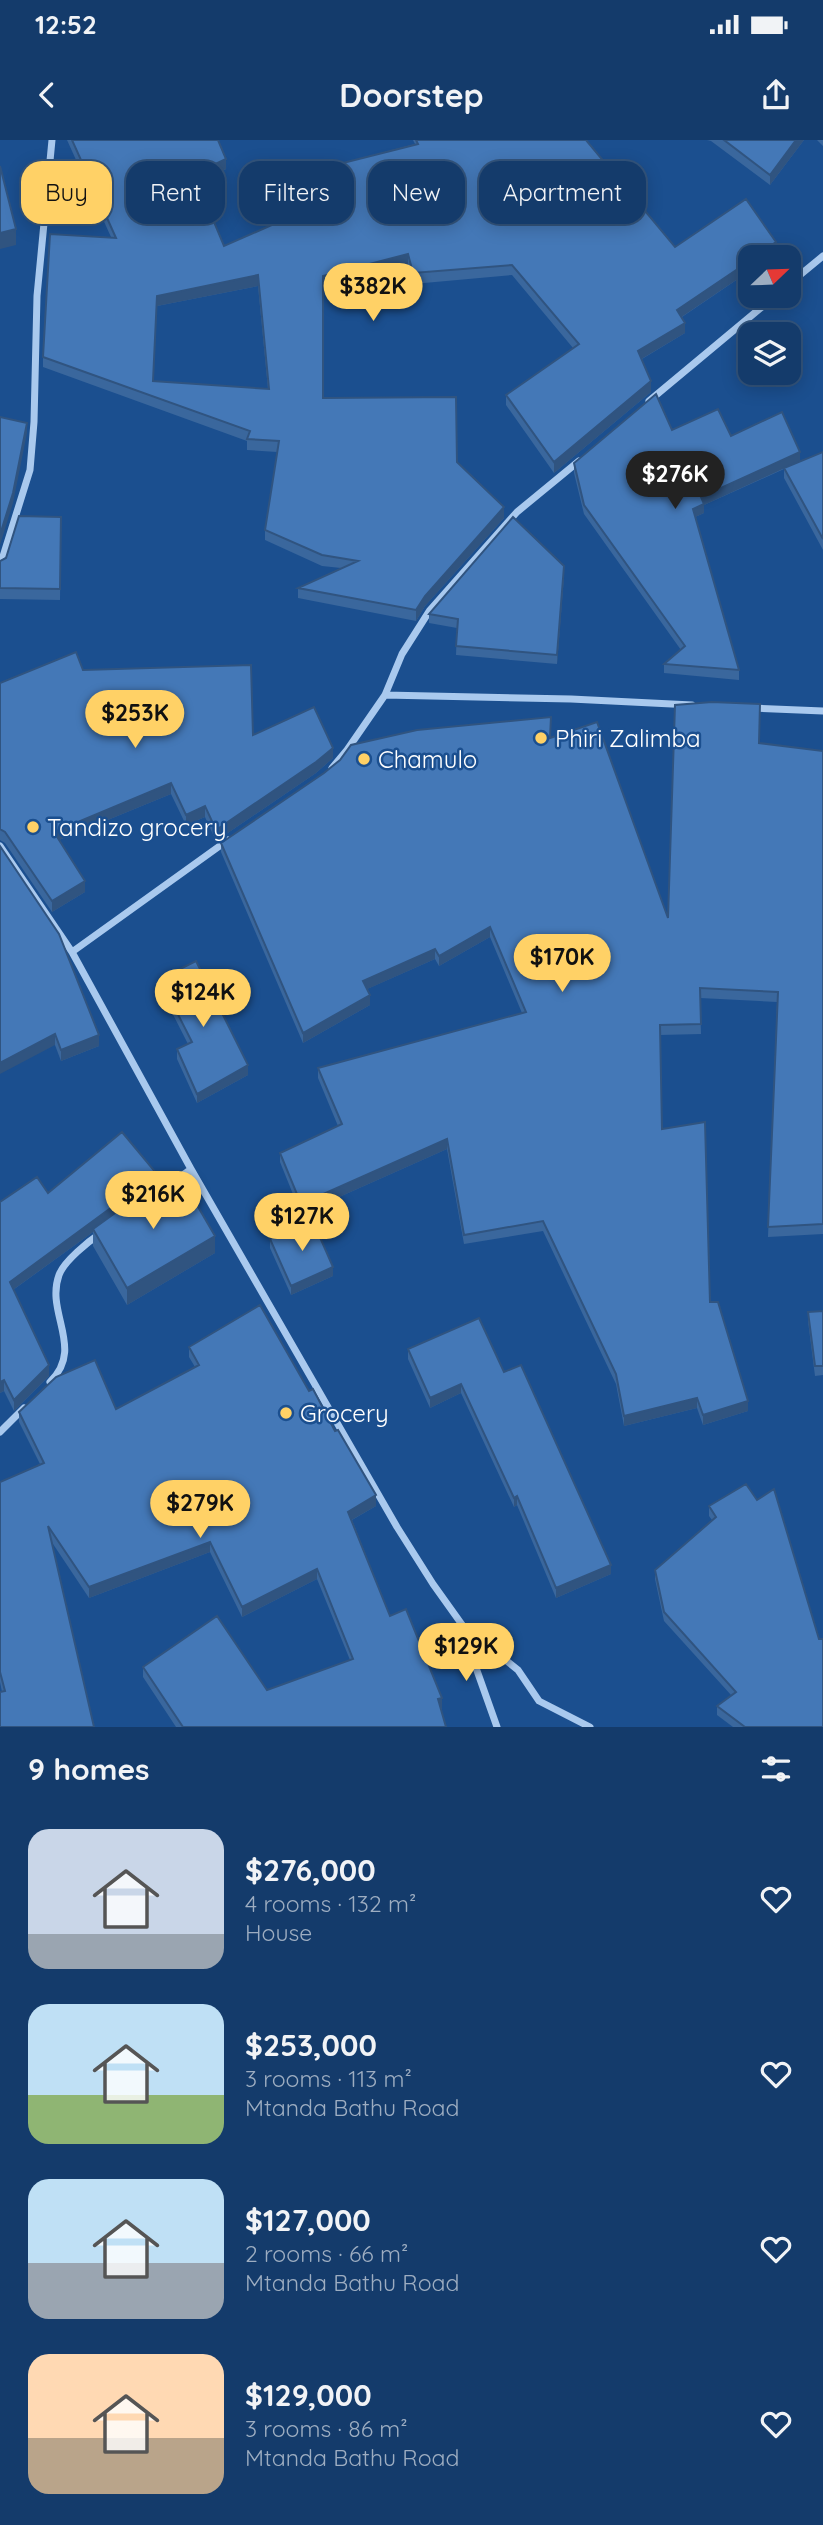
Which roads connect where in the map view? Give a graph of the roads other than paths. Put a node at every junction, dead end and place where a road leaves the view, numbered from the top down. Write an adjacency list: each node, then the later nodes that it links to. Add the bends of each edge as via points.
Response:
1 (52, 140): 7 (street, via 37,296 30,470)
2 (823, 256): 3 (street)
3 (802, 273)
4 (761, 308): 5 (street)
5 (640, 409)
6 (589, 452): 8 (street, via 517,512 430,610 402,654)
7 (0, 566)
8 (385, 695): 9 (street); 12 (street)
9 (704, 705)
10 (743, 707): 11 (street)
11 (823, 711)
12 (328, 771)
13 (232, 837): 15 (street)
14 (0, 846): 15 (street)
15 (72, 952): 16 (street)
16 (191, 1170): 17 (street); 22 (street, via 433,1584 463,1626)
17 (160, 1191)
18 (109, 1227): 19 (street, via 60,1272 54,1298 65,1338 64,1358 59,1373)
19 (40, 1393)
20 (30, 1403): 21 (street)
21 (0, 1432)
22 (490, 1646): 23 (street, via 475,1665); 24 (street, via 518,1670 540,1701)
23 (497, 1727)
24 (590, 1727)

